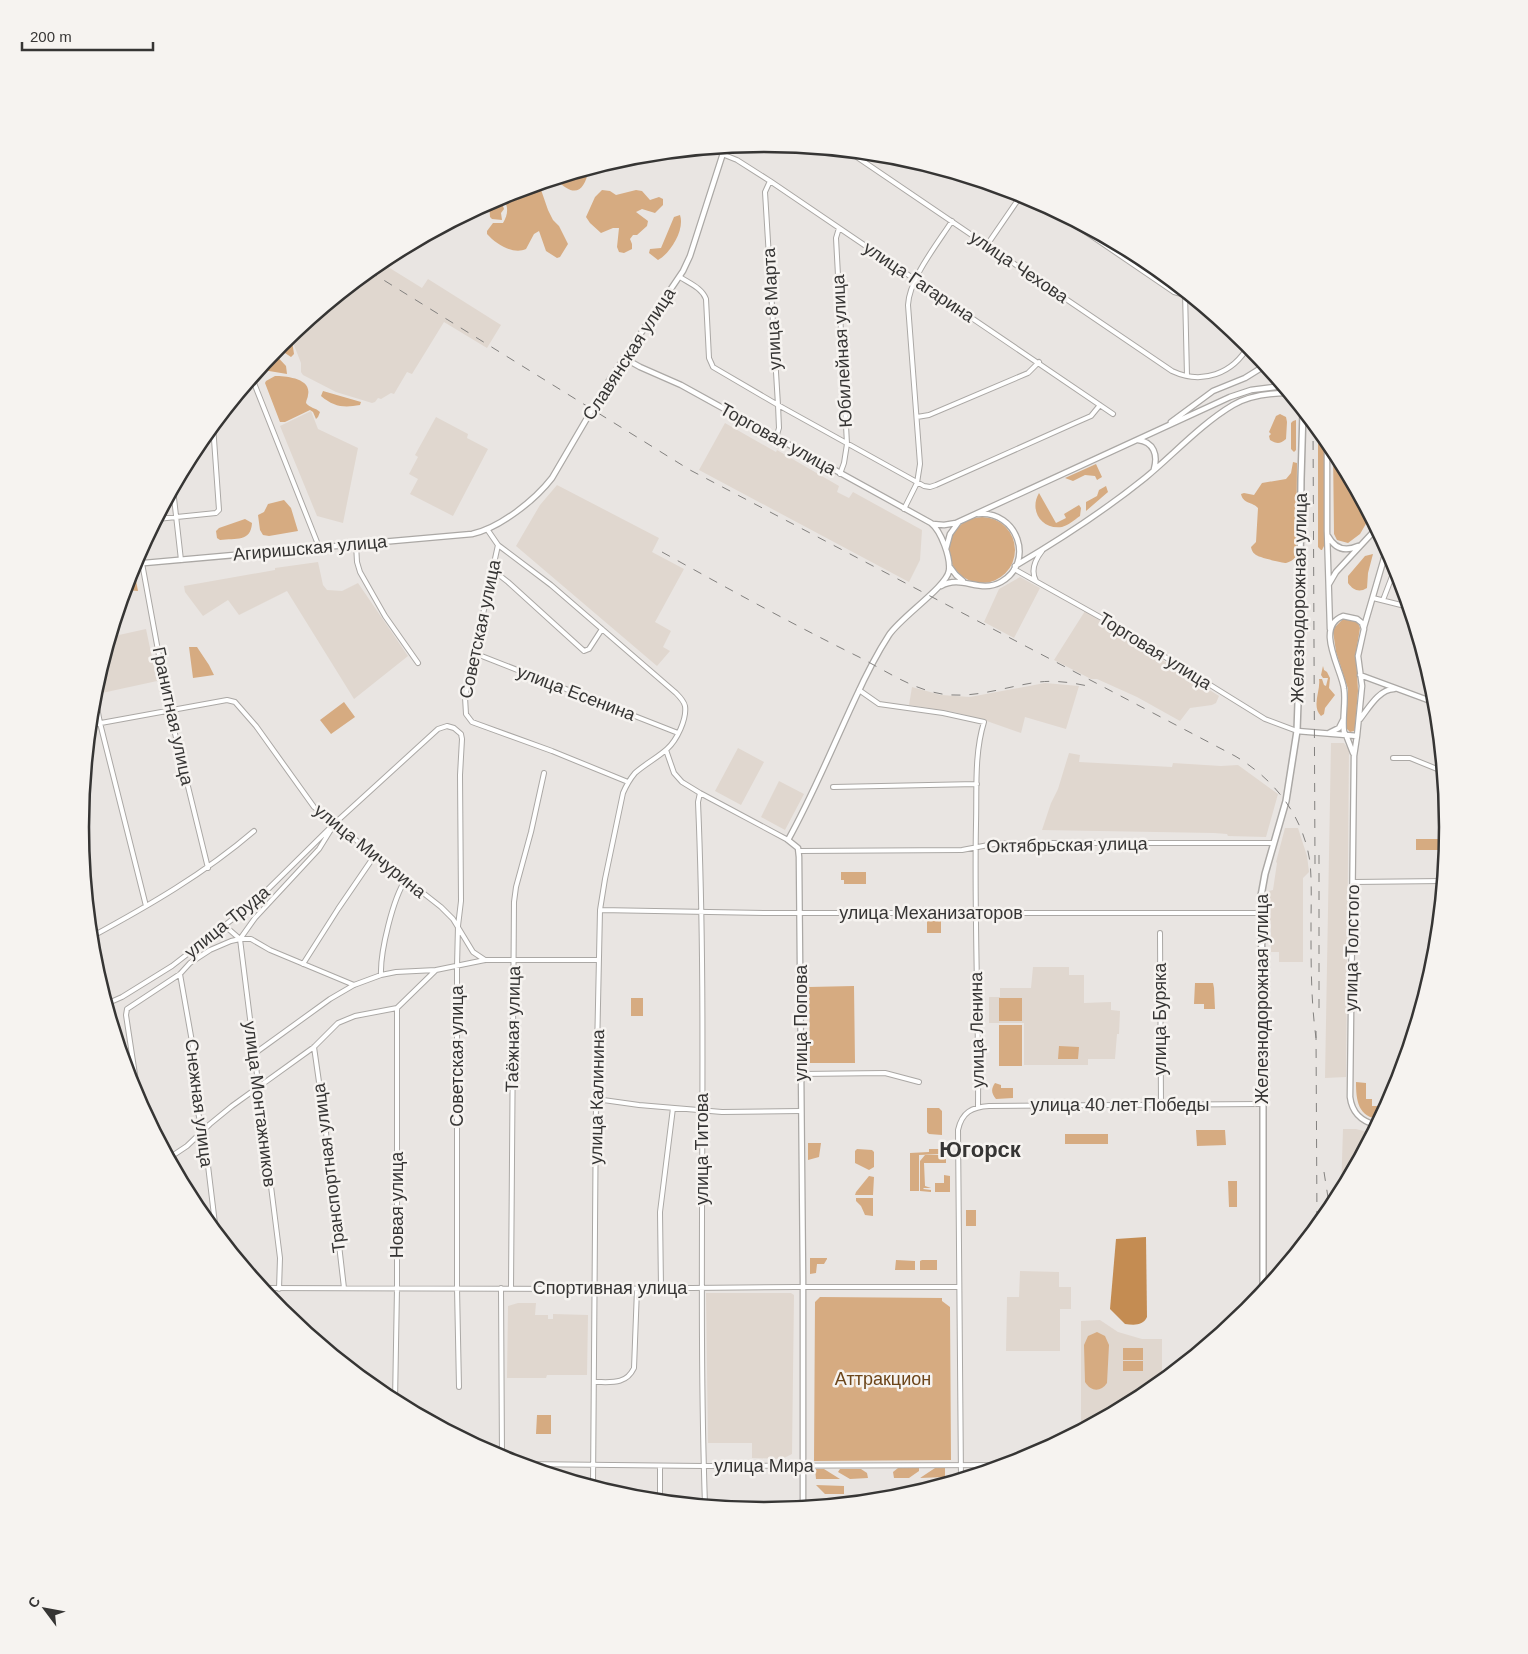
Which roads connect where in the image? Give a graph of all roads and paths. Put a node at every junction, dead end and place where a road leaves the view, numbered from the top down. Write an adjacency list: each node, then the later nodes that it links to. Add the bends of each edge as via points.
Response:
1 (722, 154): 3 (street, улица Гагарина); 9 (street, Славянская улица, via 690,256)
2 (860, 159): 5 (street, улица Чехова)
3 (770, 181): 6 (street, улица Гагарина); 21 (street, улица 8 Марта, via 766,192)
4 (1017, 201): 8 (street)
5 (952, 221): 8 (street, улица Чехова); 10 (street)
6 (839, 228): 10 (street, улица Гагарина); 30 (street, Юбилейная улица, via 836,238)
7 (1095, 238): 11 (street)
8 (987, 245): 17 (street, улица Чехова, via 1165,367)
9 (680, 277): 14 (street, Славянская улица); 21 (street, via 705,295 709,358 713,367)
10 (915, 279): 15 (street, улица Гагарина); 24 (street, via 908,305)
11 (1177, 293)
12 (1185, 299): 17 (street)
13 (1243, 352): 17 (street, via 1223,371 1208,377)
14 (624, 358): 28 (street, Торговая улица, via 681,385); 42 (street, Славянская улица, via 546,485 528,503)
15 (1039, 362): 22 (street, улица Гагарина); 24 (street, via 1028,373 930,415)
16 (1259, 369): 26 (street, via 1200,399)
17 (1189, 377)
18 (254, 384): 48 (street)
19 (1276, 387): 26 (street, via 1244,392)
20 (1282, 394): 32 (street, via 1252,397 1234,404 1200,429)
21 (778, 405): 28 (street, улица 8 Марта); 30 (street)
22 (1100, 406): 23 (street, улица Гагарина); 34 (street, via 1091,416 936,486)
23 (1113, 414)
24 (917, 417): 34 (street, via 920,456)
25 (1303, 420): 81 (main road, Железнодорожная улица)
26 (1164, 428): 29 (street)
27 (214, 436): 38 (street, via 220,507 216,513)
28 (776, 438): 33 (street, Торговая улица)
29 (1137, 440): 32 (street, via 1147,442 1155,451); 37 (street)
30 (847, 444): 33 (street, Юбилейная улица); 34 (street)
31 (1327, 455): 43 (street)
32 (1154, 471): 49 (street, via 1084,524)
33 (840, 474): 36 (street, Торговая улица)
34 (917, 483): 36 (street)
35 (174, 498): 38 (street)
36 (904, 508): 41 (street, Торговая улица)
37 (971, 515): 40 (street); 55 (street, via 992,515 1010,526 1019,546)
38 (176, 517): 39 (street); 52 (street)
39 (163, 519)
40 (963, 519): 41 (street, via 944,525); 50 (street, via 950,534)
41 (931, 523): 50 (street, via 940,532)
42 (487, 529): 46 (street, Агиришская улица, via 472,534); 47 (street, улица Калинина)
43 (1326, 531): 45 (street, via 1331,541 1341,549 1352,549); 62 (street)
44 (1372, 533): 45 (street)
45 (1367, 540): 62 (street, via 1336,572)
46 (356, 544): 48 (street, Агиришская улица); 70 (street, via 360,572 388,622)
47 (498, 545): 57 (street, Советская улица); 67 (street, улица Калинина)
48 (320, 547): 52 (street, Агиришская улица)
49 (1043, 549): 55 (street); 59 (street, via 1033,566)
50 (946, 553): 53 (street)
51 (1384, 559): 63 (street)
52 (181, 560): 54 (street, Агиришская улица)
53 (948, 562): 60 (street, via 956,575); 61 (street, via 948,575)
54 (143, 563)
55 (1015, 567): 59 (street, Торговая улица); 60 (street, via 1004,580 995,584)
56 (140, 570): 75 (street, Гранитная улица)
57 (492, 572): 67 (street, via 508,582 584,651 589,650); 69 (street, Советская улица)
58 (1391, 578): 64 (street)
59 (1036, 581): 81 (street, Торговая улица, via 1265,719)
60 (969, 584): 61 (street, via 952,581)
61 (937, 589): 73 (street, via 894,628)
62 (1328, 592): 68 (street)
63 (1373, 598): 64 (street); 66 (street)
64 (1382, 600): 65 (street)
65 (1401, 606)
66 (1364, 628): 68 (street, via 1357,619 1343,616 1335,621); 71 (street, via 1358,656)
67 (602, 629): 82 (street, улица Калинина, via 682,700 685,714)
68 (1330, 633): 77 (street, via 1333,655 1345,691)
69 (474, 653): 82 (street, улица Есенина); 91 (street, Советская улица, via 465,697 466,714 472,722)
70 (418, 663)
71 (1360, 675): 72 (street); 78 (street)
72 (1398, 689): 74 (street); 78 (street, via 1384,691)
73 (859, 690): 92 (street, улица Ленина, via 879,704 984,722); 96 (street)
74 (1427, 700)
75 (169, 710): 79 (street); 95 (street, улица Мичурина, via 232,700 237,703 309,802); 103 (street, Гранитная улица)
76 (99, 716): 79 (street)
77 (1343, 719): 83 (street, via 1336,730); 84 (street)
78 (1360, 719): 85 (street)
79 (100, 723): 107 (street)
80 (454, 728): 95 (street, улица Труда, via 438,729); 114 (street, Советская улица, via 462,739)
81 (1297, 731): 83 (street); 99 (main road, Железнодорожная улица, via 1288,792)
82 (678, 733): 86 (street, улица Калинина)
83 (1325, 734): 84 (street)
84 (1346, 735): 85 (street); 87 (street)
85 (1357, 736): 87 (street)
86 (666, 750): 91 (street, улица Калинина); 94 (street, via 678,777)
87 (1354, 756): 106 (street, улица Толстого)
88 (1394, 758): 89 (street, via 1410,758)
89 (1436, 768)
90 (544, 773): 119 (street, Таёжная улица, via 516,887)
91 (628, 782): 108 (street, улица Калинина, via 620,802)
92 (977, 784): 93 (street); 100 (street, улица Ленина)
93 (833, 787)
94 (700, 794): 98 (street); 109 (street, улица Титова)
95 (335, 823): 102 (street, улица Мичурина); 113 (street, улица Труда, via 256,901); 117 (street, улица Труда, via 319,849 255,918)
96 (794, 830): 98 (street); 101 (street, улица Попова)
97 (254, 831): 103 (street)
98 (788, 840): 101 (street)
99 (1274, 843): 100 (street, Октябрьская улица, via 999,843); 112 (main road, Железнодорожная улица, via 1262,887)
100 (976, 848): 101 (street, Октябрьская улица); 110 (street, улица Ленина)
101 (798, 850): 111 (street, улица Попова)
102 (375, 855): 104 (street, улица Мичурина); 121 (street)
103 (208, 868): 107 (street)
104 (406, 879): 114 (street, улица Мичурина, via 441,907); 125 (street, via 396,896)
105 (1437, 881): 106 (street)
106 (1353, 882): 142 (street, улица Толстого, via 1350,1097 1355,1114)
107 (146, 906): 115 (street)
108 (600, 910): 109 (street, улица Механизаторов); 120 (street, улица Калинина)
109 (702, 912): 111 (street, улица Механизаторов); 140 (street, улица Титова)
110 (975, 912): 111 (street, улица Механизаторов); 112 (street, улица Механизаторов); 138 (street, улица Ленина)
111 (800, 913): 132 (street, улица Попова)
112 (1261, 913): 136 (main road, Железнодорожная улица)
113 (225, 926): 117 (street); 127 (street, улица Труда, via 172,966)
114 (458, 926): 118 (street, улица Мичурина, via 473,952); 122 (street, Советская улица)
115 (98, 932)
116 (1160, 934): 137 (street, улица Буряка)
117 (240, 939): 121 (street, via 251,939); 124 (street, улица Труда, via 210,950); 130 (street, улица Монтажников)
118 (485, 960): 119 (street); 122 (street)
119 (514, 960): 120 (street); 156 (street, Таёжная улица)
120 (599, 960): 135 (street, улица Калинина)
121 (304, 964): 126 (street)
122 (457, 966): 123 (street); 154 (street, Советская улица)
123 (436, 970): 125 (street); 128 (street)
124 (180, 974): 131 (street, улица Труда, via 127,1009); 143 (street, Снежная улица, via 197,1070)
125 (381, 975): 126 (street)
126 (354, 985): 130 (street)
127 (112, 1001)
128 (396, 1008): 129 (street, via 346,1019); 153 (street, Новая улица)
129 (314, 1047): 134 (street); 152 (street, Транспортная улица)
130 (254, 1054): 134 (street, улица Монтажников)
131 (134, 1069)
132 (801, 1074): 133 (street, via 885,1073); 141 (street, улица Попова)
133 (919, 1082)
134 (258, 1088): 143 (street); 151 (street, улица Монтажников, via 280,1266)
135 (596, 1099): 139 (street); 159 (street, улица Калинина)
136 (1262, 1104): 137 (street, улица 40 лет Победы); 146 (main road, Железнодорожная улица)
137 (1161, 1105): 138 (street, улица 40 лет Победы)
138 (978, 1107): 149 (street, улица Ленина, via 966,1113 958,1130)
139 (673, 1108): 140 (street); 158 (street, via 660,1212)
140 (703, 1110): 141 (street); 147 (street, улица Титова)
141 (801, 1111): 148 (street, улица Попова)
142 (1371, 1123)
143 (202, 1131): 144 (street); 145 (street, Снежная улица)
144 (174, 1155)
145 (214, 1218)
146 (1263, 1281)
147 (702, 1287): 148 (street, Спортивная улица); 158 (street, Спортивная улица); 169 (street, улица Титова)
148 (803, 1287): 149 (street, Спортивная улица); 170 (street, улица Попова)
149 (959, 1287): 165 (street, улица Ленина)
150 (272, 1288): 151 (street, Спортивная улица)
151 (279, 1288): 152 (street, Спортивная улица)
152 (344, 1288): 153 (street, Спортивная улица)
153 (397, 1288): 154 (street, Спортивная улица); 162 (street, Новая улица)
154 (457, 1288): 155 (street, Спортивная улица); 161 (street, Советская улица)
155 (501, 1288): 156 (street, Спортивная улица); 163 (street)
156 (510, 1288): 159 (street, Спортивная улица)
157 (637, 1288): 158 (street, Спортивная улица); 159 (street, Спортивная улица); 160 (street, via 634,1368 626,1379 619,1382)
158 (661, 1288)
159 (594, 1289): 160 (street, улица Калинина)
160 (595, 1382): 167 (street, улица Калинина)
161 (459, 1387)
162 (395, 1392)
163 (502, 1449)
164 (543, 1465): 167 (street, улица Мира)
165 (961, 1465): 166 (street, улица Мира); 170 (street, улица Мира); 171 (street, улица Ленина)
166 (984, 1465)
167 (594, 1466): 168 (street, улица Мира); 172 (street, улица Калинина)
168 (660, 1466): 169 (street, улица Мира); 173 (street)
169 (704, 1466): 170 (street, улица Мира); 174 (street, улица Титова)
170 (802, 1466): 175 (street, улица Попова)
171 (961, 1472)
172 (593, 1480)
173 (660, 1493)
174 (705, 1499)
175 (803, 1501)

